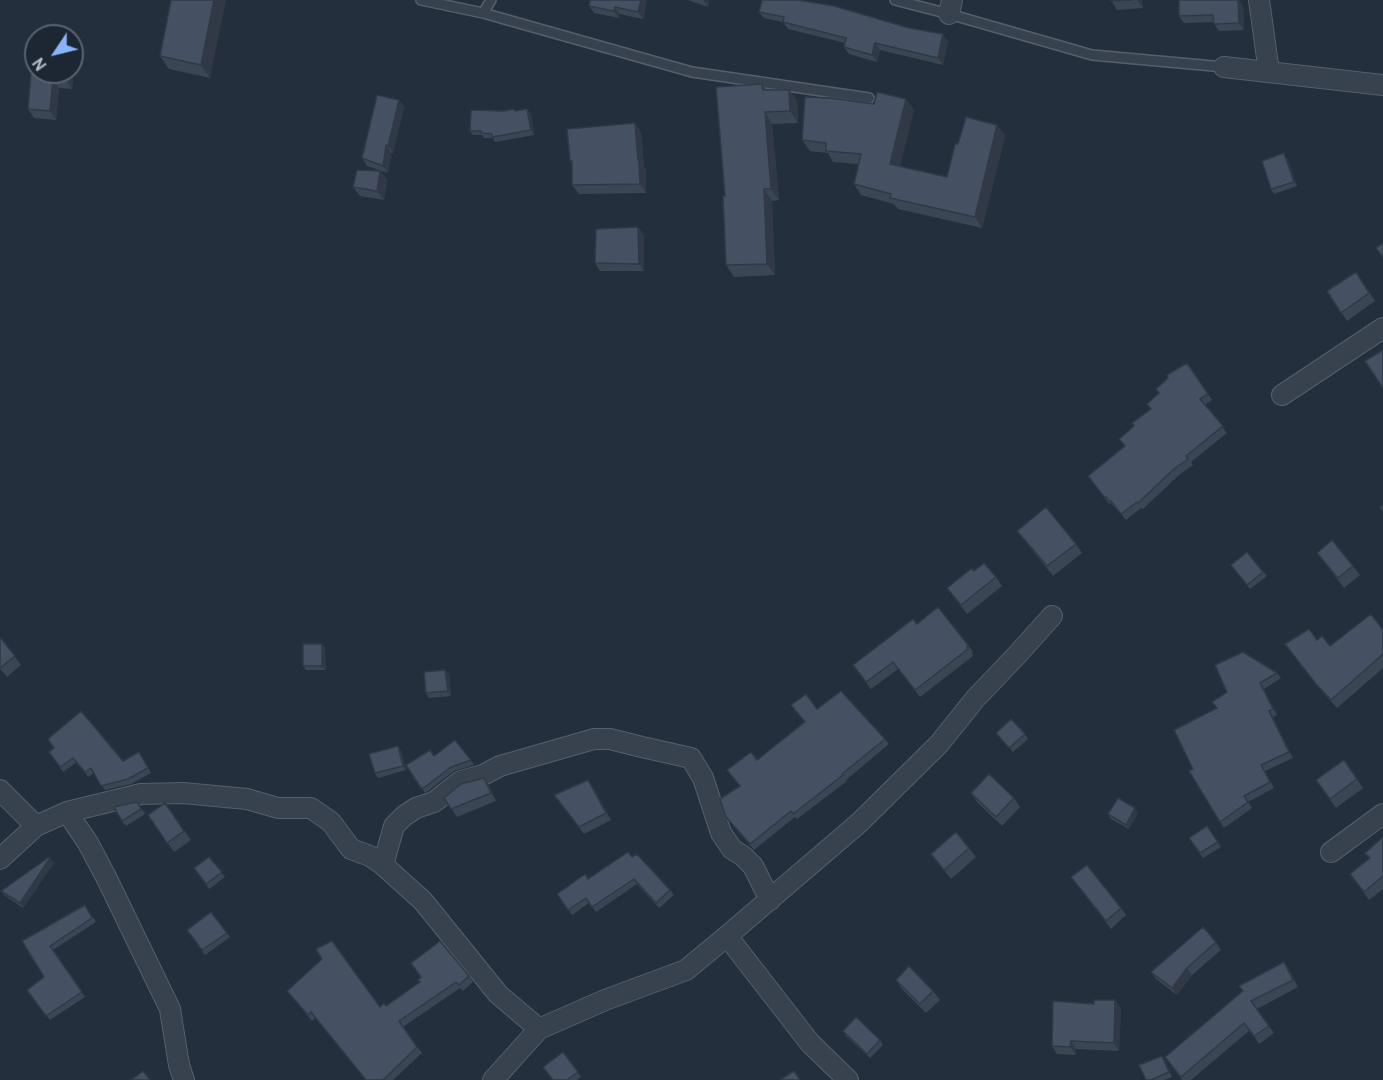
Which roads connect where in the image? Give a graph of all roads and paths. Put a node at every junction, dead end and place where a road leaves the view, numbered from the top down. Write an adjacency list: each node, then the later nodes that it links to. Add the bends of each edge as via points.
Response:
1 (421, 0): 6 (lane)
2 (491, 0): 6 (lane)
3 (895, 0): 5 (lane)
4 (1258, 0): 8 (street)
5 (951, 7): 7 (lane, via 1092,55)
6 (483, 13): 10 (lane, via 692,72)
7 (1224, 67): 8 (street)
8 (1269, 72): 9 (street)
9 (1383, 85)
10 (869, 98)
11 (1383, 328): 12 (street)
12 (1282, 395)
13 (1052, 616): 21 (street, via 939,744 859,823)
14 (0, 790): 17 (street)
15 (67, 812): 17 (street); 20 (street, via 141,794 183,793 247,799 278,808 311,808 331,822 351,849); 24 (street, via 107,879 170,1009)
16 (1383, 814): 18 (street)
17 (36, 826): 19 (street)
18 (1331, 852)
19 (0, 859)
20 (383, 865): 21 (street, via 394,826 461,781 594,739 610,739 691,758 703,778 721,833 732,849 753,866); 23 (street, via 423,901 498,994)
21 (770, 900): 22 (street)
22 (727, 936): 23 (street, via 686,970); 26 (street, via 810,1043)
23 (539, 1029): 25 (street)
24 (184, 1080)
25 (492, 1080)
26 (849, 1080)

